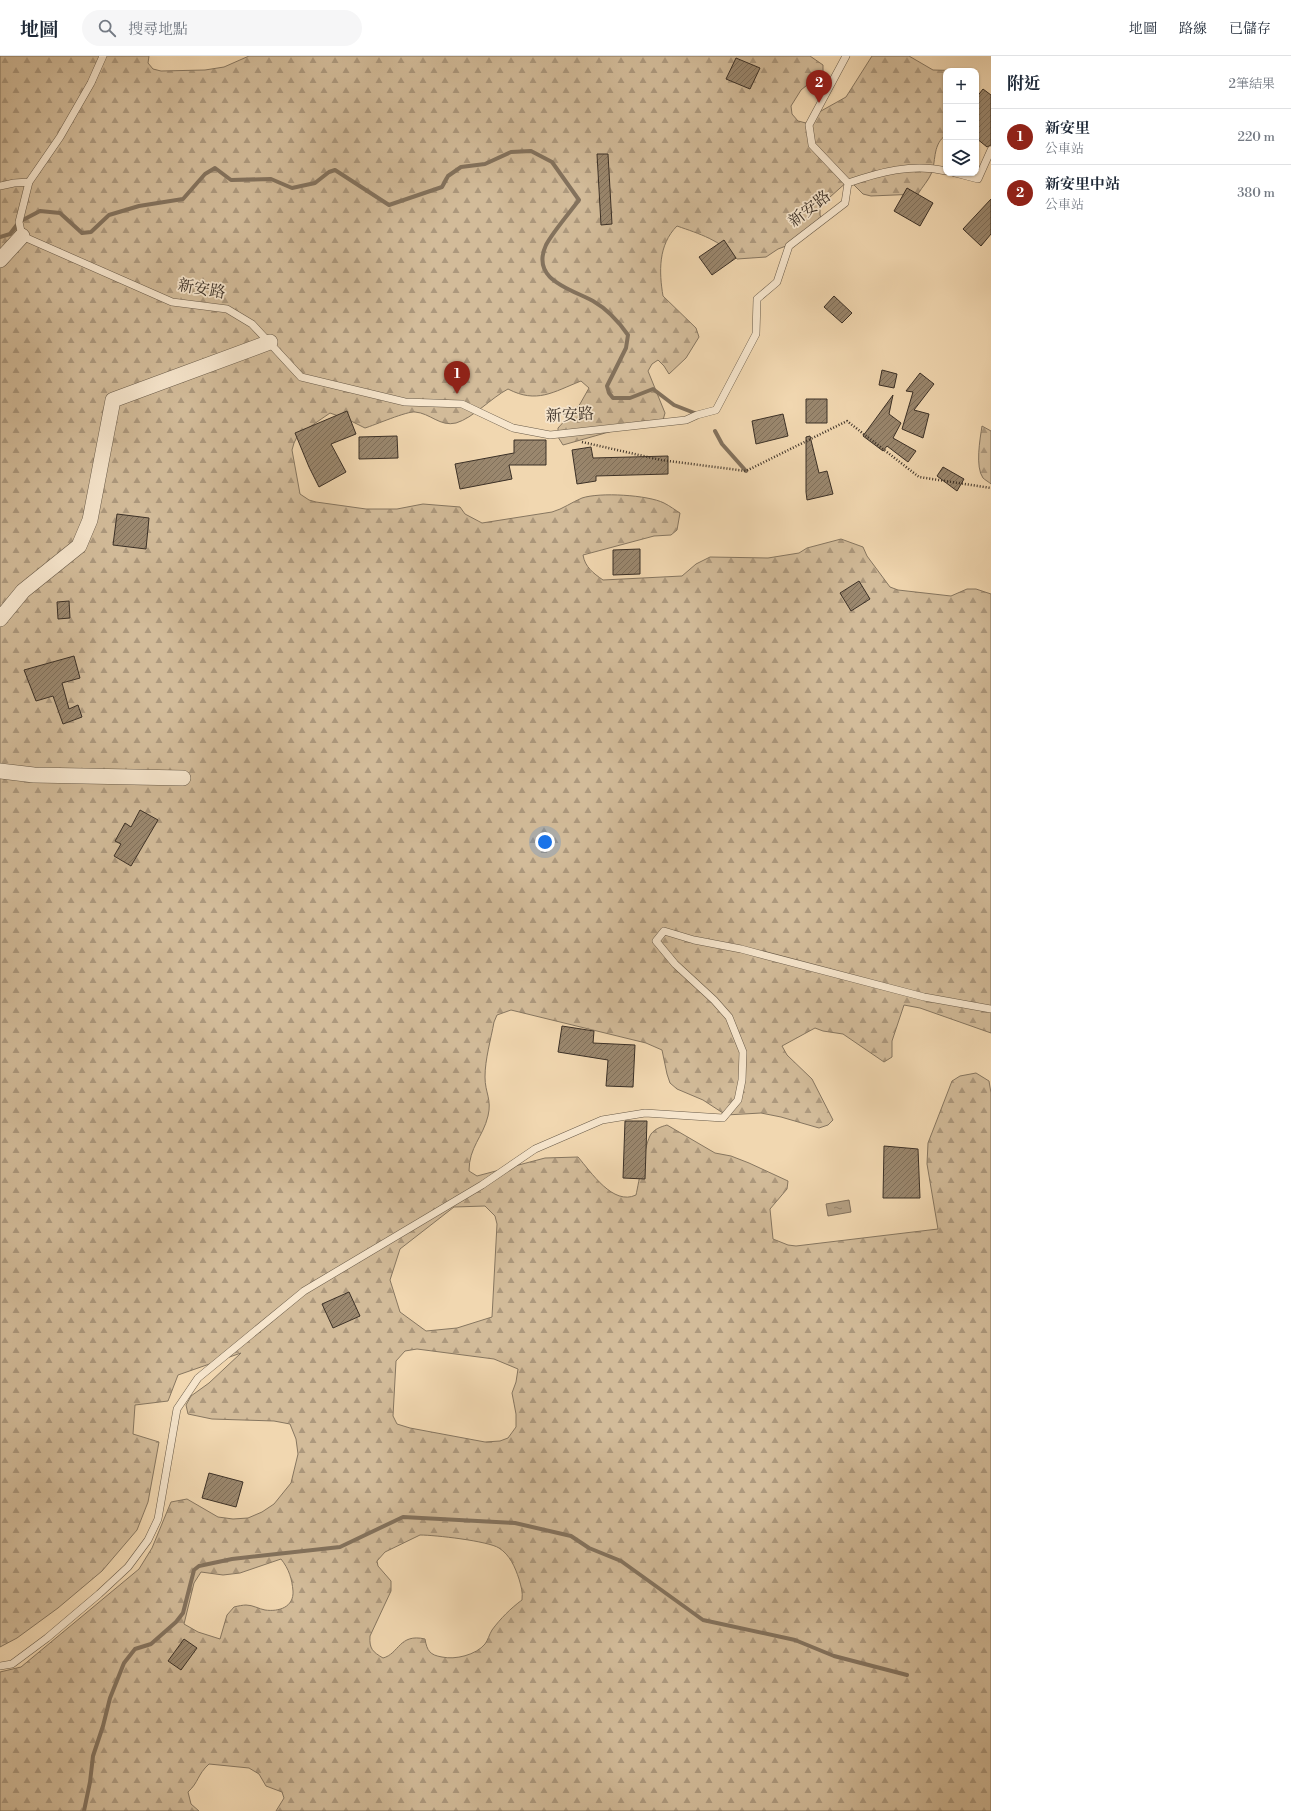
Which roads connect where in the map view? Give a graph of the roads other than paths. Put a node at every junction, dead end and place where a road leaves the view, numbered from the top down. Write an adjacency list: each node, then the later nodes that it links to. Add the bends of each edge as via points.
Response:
1 (103, 56): 6 (lane, via 91,83 60,137)
2 (846, 56): 7 (lane, 新安路, via 809,124 812,145)
3 (991, 150): 5 (lane, via 978,179)
4 (943, 170): 7 (lane, via 929,167 898,170)
5 (966, 176)
6 (30, 182): 8 (lane); 9 (lane, via 19,222)
7 (848, 183): 11 (lane, 新安路, via 845,203 789,246 777,282 757,299 756,334 716,410 697,414 686,420 550,435 513,428 462,404 405,402 301,377)
8 (0, 186)
9 (22, 236): 10 (street); 11 (lane, 新安路, via 172,302 227,309 252,324)
10 (0, 260)
11 (270, 342): 12 (street, via 113,400 90,520 79,546 23,591)
12 (0, 619)
13 (0, 771): 14 (street, via 34,775)
14 (183, 778)
15 (991, 1010): 16 (lane, via 924,997 664,931 656,941 675,964 729,1017 743,1052 738,1100 723,1118 645,1113 602,1120 535,1149 482,1185 304,1291 198,1378 177,1409 158,1519 148,1540 128,1567 47,1638 12,1664)
16 (0, 1666)

